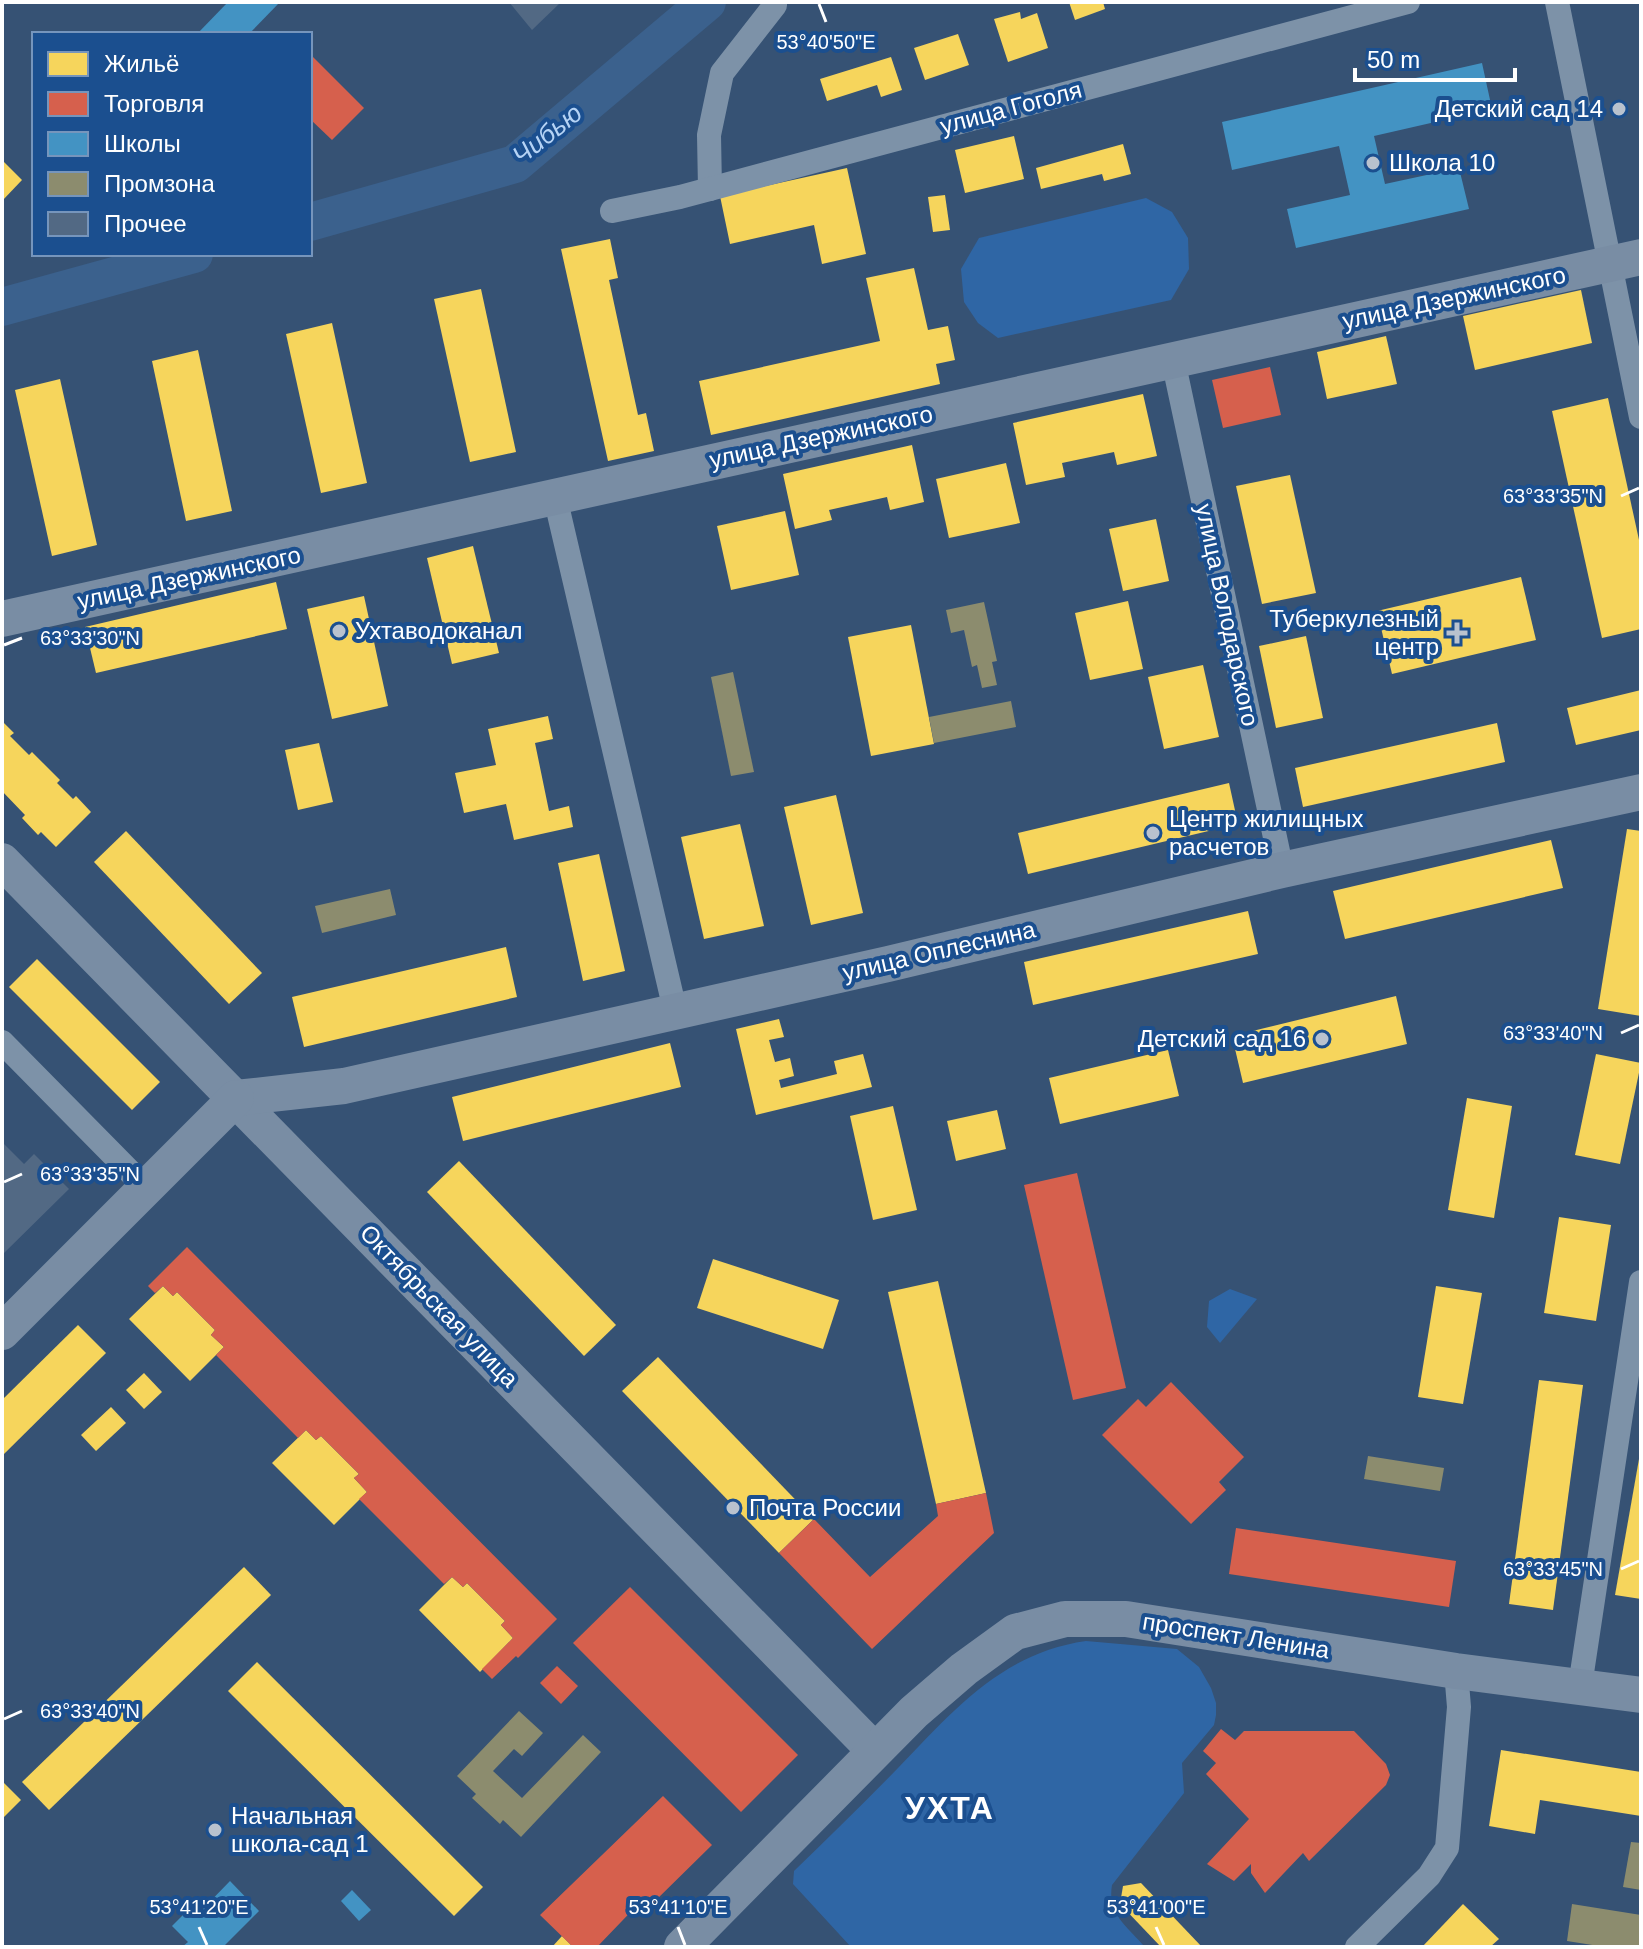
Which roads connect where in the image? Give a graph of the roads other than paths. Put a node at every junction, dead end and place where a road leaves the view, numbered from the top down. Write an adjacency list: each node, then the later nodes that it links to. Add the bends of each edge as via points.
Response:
1 (1408, 2): 4 (street, улица Гоголя)
2 (1557, 2): 6 (street)
3 (775, 5): 4 (street, via 722,73 709,135)
4 (710, 189): 5 (street, улица Гоголя)
5 (612, 211)
6 (1625, 261): 7 (street, улица Дзержинского); 8 (street)
7 (1173, 360): 9 (street, улица Дзержинского); 13 (street, улица Володарского)
8 (1641, 417)
9 (555, 497): 10 (street, улица Дзержинского); 14 (street)
10 (2, 619)
11 (1641, 792): 13 (street, улица Оплеснина)
12 (2, 861): 16 (street, Октябрьская улица)
13 (1282, 870): 14 (street, улица Оплеснина)
14 (675, 1010): 16 (street, улица Оплеснина, via 344,1086)
15 (2, 1042): 17 (street)
16 (236, 1098): 17 (street); 23 (street, Октябрьская улица)
17 (146, 1188): 19 (street)
18 (1641, 1282): 21 (street)
19 (2, 1332)
20 (1456, 1671): 21 (street, проспект Ленина); 23 (street, проспект Ленина, via 1126,1619 1065,1619 1015,1632 964,1669); 25 (street, via 1459,1707 1447,1848 1429,1876)
21 (1580, 1686): 22 (street, проспект Ленина)
22 (1641, 1695)
23 (875, 1751): 24 (street, проспект Ленина)
24 (682, 1947)
25 (1357, 1947)

